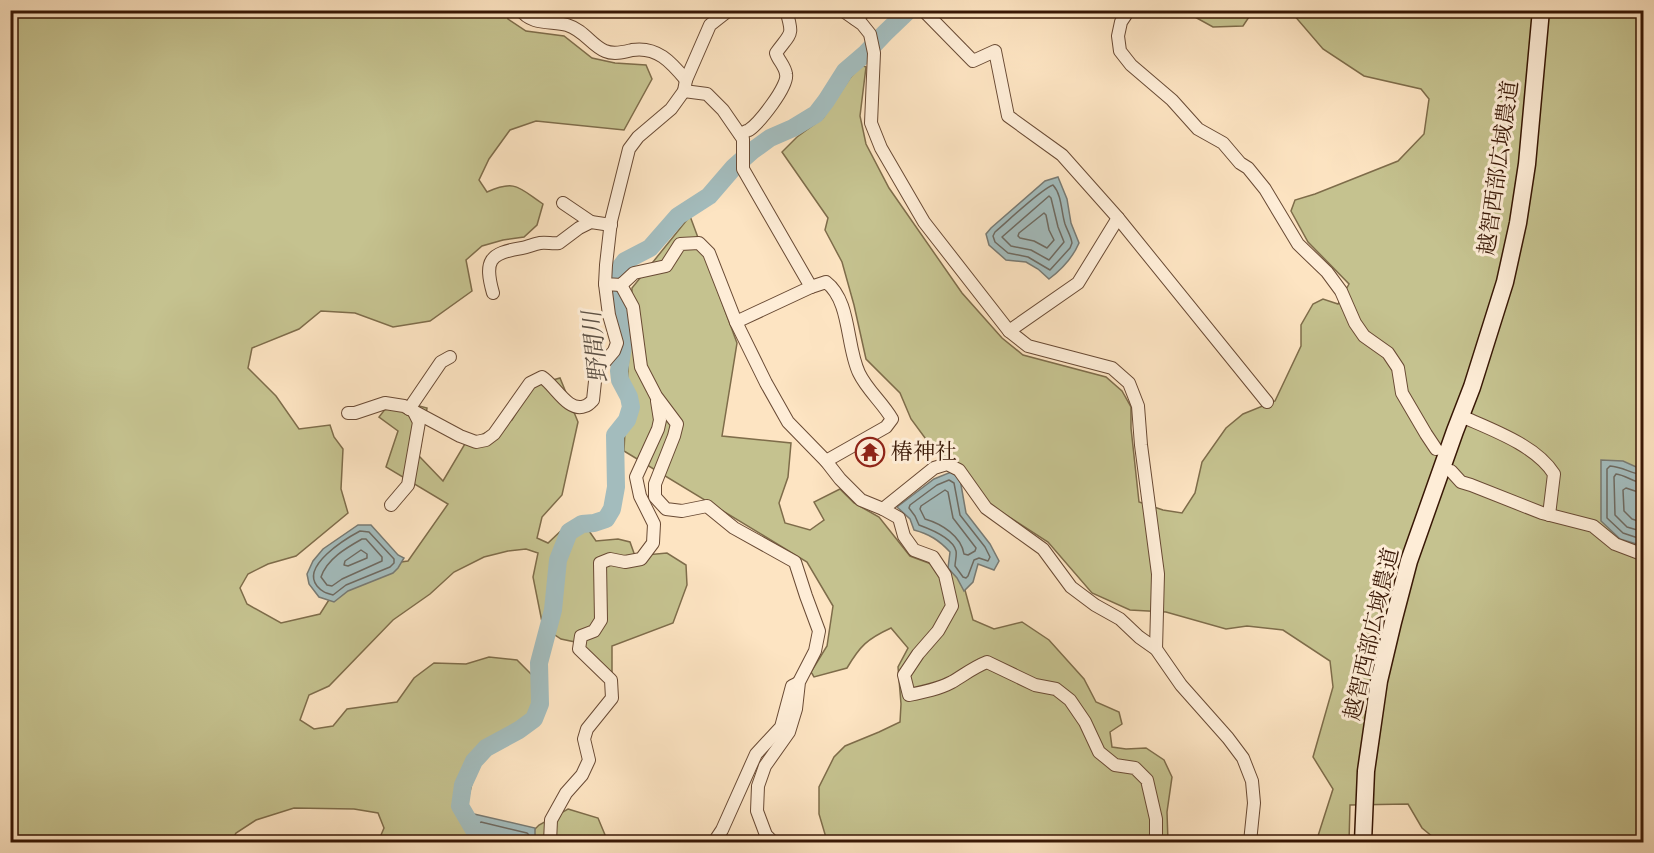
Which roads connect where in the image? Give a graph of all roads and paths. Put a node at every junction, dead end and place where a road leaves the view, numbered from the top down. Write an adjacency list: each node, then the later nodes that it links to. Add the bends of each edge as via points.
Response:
1 (521, 10): 10 (street, via 524,16 537,21 575,28 604,51 657,52 672,63)
2 (729, 10): 10 (street, via 710,25)
3 (786, 10): 11 (street, via 792,28 776,55 787,81 756,123)
4 (842, 10): 9 (street)
5 (867, 10): 9 (street)
6 (923, 10): 13 (street, via 973,61 994,51 1008,116 1062,155)
7 (1129, 10): 28 (street, via 1121,22 1120,51 1198,129 1223,143 1259,182 1298,244 1341,291 1364,336 1393,360 1402,393)
8 (1541, 10): 27 (street, 越智西部広域農道, via 1518,223 1505,282)
9 (855, 19): 21 (street, via 870,34 874,53 871,123 881,148 924,222)
10 (685, 86): 11 (street, via 707,94); 15 (street, via 672,109 628,149)
11 (740, 134): 18 (street, via 743,169)
12 (563, 203): 14 (street)
13 (1118, 218): 21 (street, via 1078,283); 24 (street)
14 (591, 222): 15 (street); 19 (street, via 559,243 542,242 499,253 489,269)
15 (611, 225): 16 (street)
16 (605, 284): 17 (street); 25 (street, via 617,343 596,372 593,400 585,406 566,403 542,377 530,383 494,434 476,442)
17 (621, 285): 20 (street, via 634,273 666,266 680,244 699,243 709,253); 23 (street, via 633,307 641,367)
18 (811, 287): 20 (street); 29 (street, via 826,282 835,289 859,373 892,420)
19 (493, 293)
20 (736, 321): 29 (street, via 788,422)
21 (1009, 331): 35 (street, via 1028,346 1112,368 1130,383 1138,406 1158,574)
22 (450, 357): 25 (street, via 441,362)
23 (656, 396): 36 (street, via 676,424 655,484 656,497 666,509 682,511 707,506 735,528 795,562 819,631 815,651); 37 (street, via 658,429 636,477 640,496 654,524 653,543 641,559 610,559 600,563 601,620 594,631 581,636 579,649 611,680 612,698 587,729 584,739 589,760 551,819)
24 (1267, 402)
25 (411, 410): 26 (street, via 385,403); 31 (street, via 419,422 408,485)
26 (348, 413)
27 (1456, 429): 33 (street, via 1499,433 1538,455 1554,474); 42 (street, 越智西部広域農道, via 1409,561 1379,681 1366,771)
28 (1436, 449)
29 (826, 461): 32 (street, via 861,500)
30 (1451, 471): 33 (street, via 1461,482)
31 (391, 505)
32 (884, 509): 35 (street, via 934,468 947,464 959,470 986,508 1043,549 1071,587 1120,619); 40 (street, via 899,518 904,536 914,550 933,557 945,575 952,606 904,675 909,694 952,682 987,662 1035,685 1056,689 1070,700 1099,752 1115,765 1135,768 1147,780 1156,819)
33 (1549, 515): 34 (street, via 1593,526 1615,544)
34 (1644, 555)
35 (1156, 649): 41 (street, via 1243,758 1252,781 1254,803)
36 (799, 682): 38 (street, via 792,686 781,727 756,754); 39 (street, via 789,732 765,766 758,786 757,811)
37 (550, 843)
38 (714, 843)
39 (773, 843)
40 (1156, 843)
41 (1250, 843)
42 (1363, 843)

